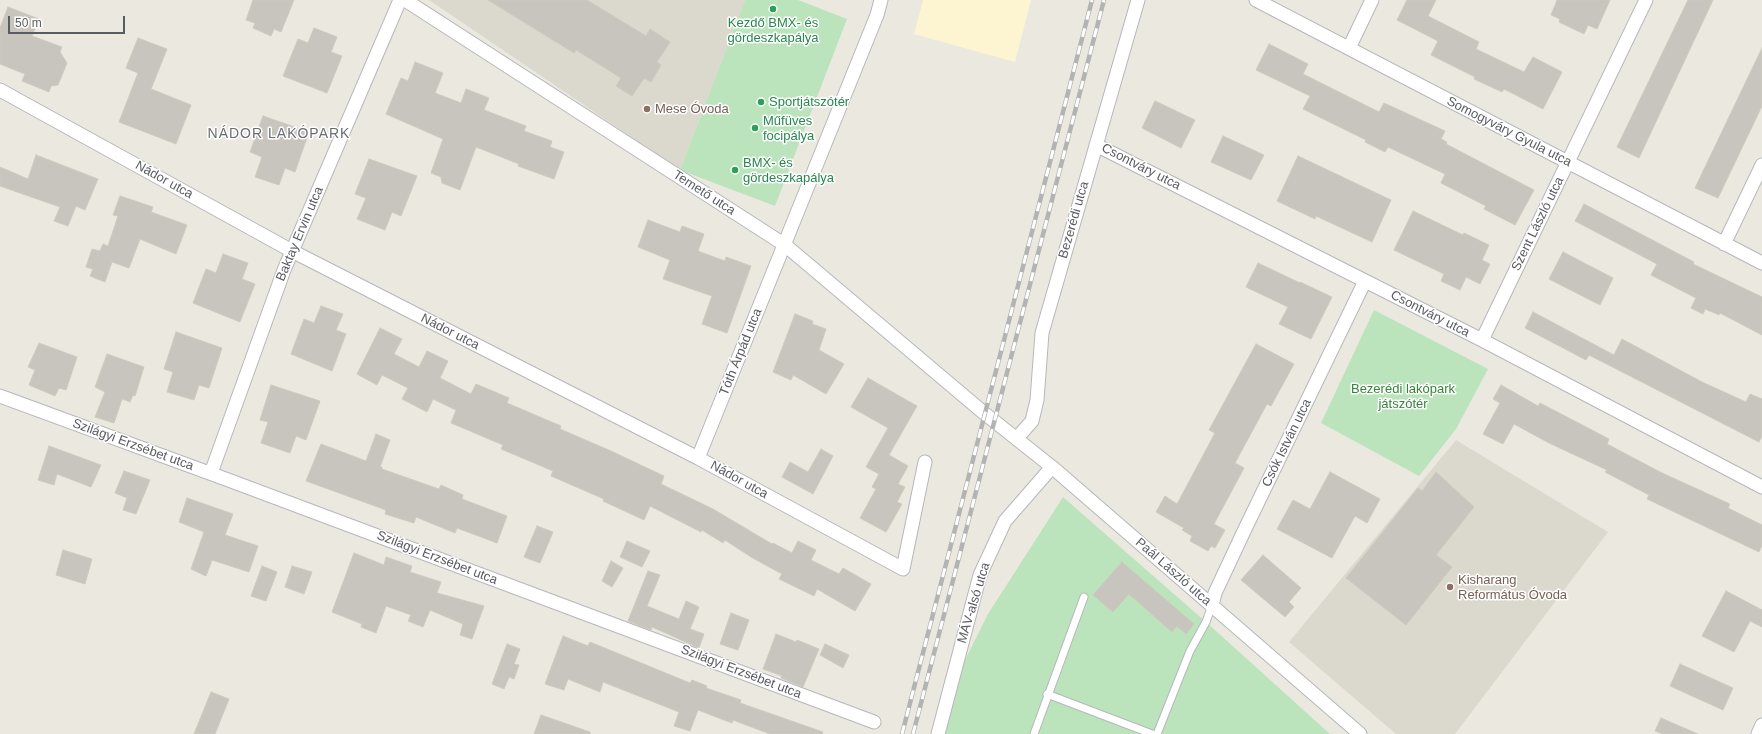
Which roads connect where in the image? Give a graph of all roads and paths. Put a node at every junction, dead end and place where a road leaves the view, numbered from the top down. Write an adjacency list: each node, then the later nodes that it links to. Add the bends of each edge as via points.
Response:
1 (400, 0): 15 (street, Baktay Ervin utca)
2 (406, 0): 14 (street, Temető utca)
3 (881, 0): 14 (street, Tóth Árpád utca)
4 (1138, 0): 10 (street, Bezerédi utca)
5 (1256, 0): 8 (street, Somogyváry Gyula utca)
6 (1372, 0): 8 (street)
7 (1646, 0): 11 (street, Szent László utca)
8 (1349, 48): 11 (street, Somogyváry Gyula utca)
9 (0, 90): 15 (street, Nádor utca)
10 (1096, 144): 17 (street, Csontváry utca); 21 (street, Bezerédi utca, via 1042,333 1037,400 1032,421)
11 (1568, 163): 13 (street, Somogyváry Gyula utca); 18 (street, Szent László utca)
12 (1762, 165): 13 (street)
13 (1724, 244): 16 (street, Somogyváry Gyula utca)
14 (785, 246): 20 (street, Temető utca); 22 (street, Tóth Árpád utca)
15 (292, 251): 22 (street, Nádor utca); 25 (street, Baktay Ervin utca)
16 (1762, 263)
17 (1365, 281): 18 (street, Csontváry utca); 28 (street, Csók István utca, via 1245,528)
18 (1482, 340): 26 (street, Csontváry utca)
19 (0, 396): 25 (street, Szilágyi Erzsébet utca)
20 (984, 413): 21 (street, Paál László utca)
21 (1017, 438): 24 (street, Paál László utca)
22 (698, 458): 23 (street, Nádor utca, via 903,569)
23 (925, 462)
24 (1052, 466): 28 (street, Paál László utca); 32 (street, MÁV-alsó utca, via 1005,521 980,575)
25 (211, 473): 30 (street, Szilágyi Erzsébet utca)
26 (1762, 487)
27 (1084, 597): 29 (lane)
28 (1212, 605): 35 (lane, via 1190,651); 36 (street, Paál László utca)
29 (1047, 694): 33 (lane); 34 (lane)
30 (874, 722)
31 (1762, 725): 37 (street)
32 (938, 734)
33 (1034, 734)
34 (1152, 734)
35 (1157, 734)
36 (1360, 734)
37 (1758, 734)

